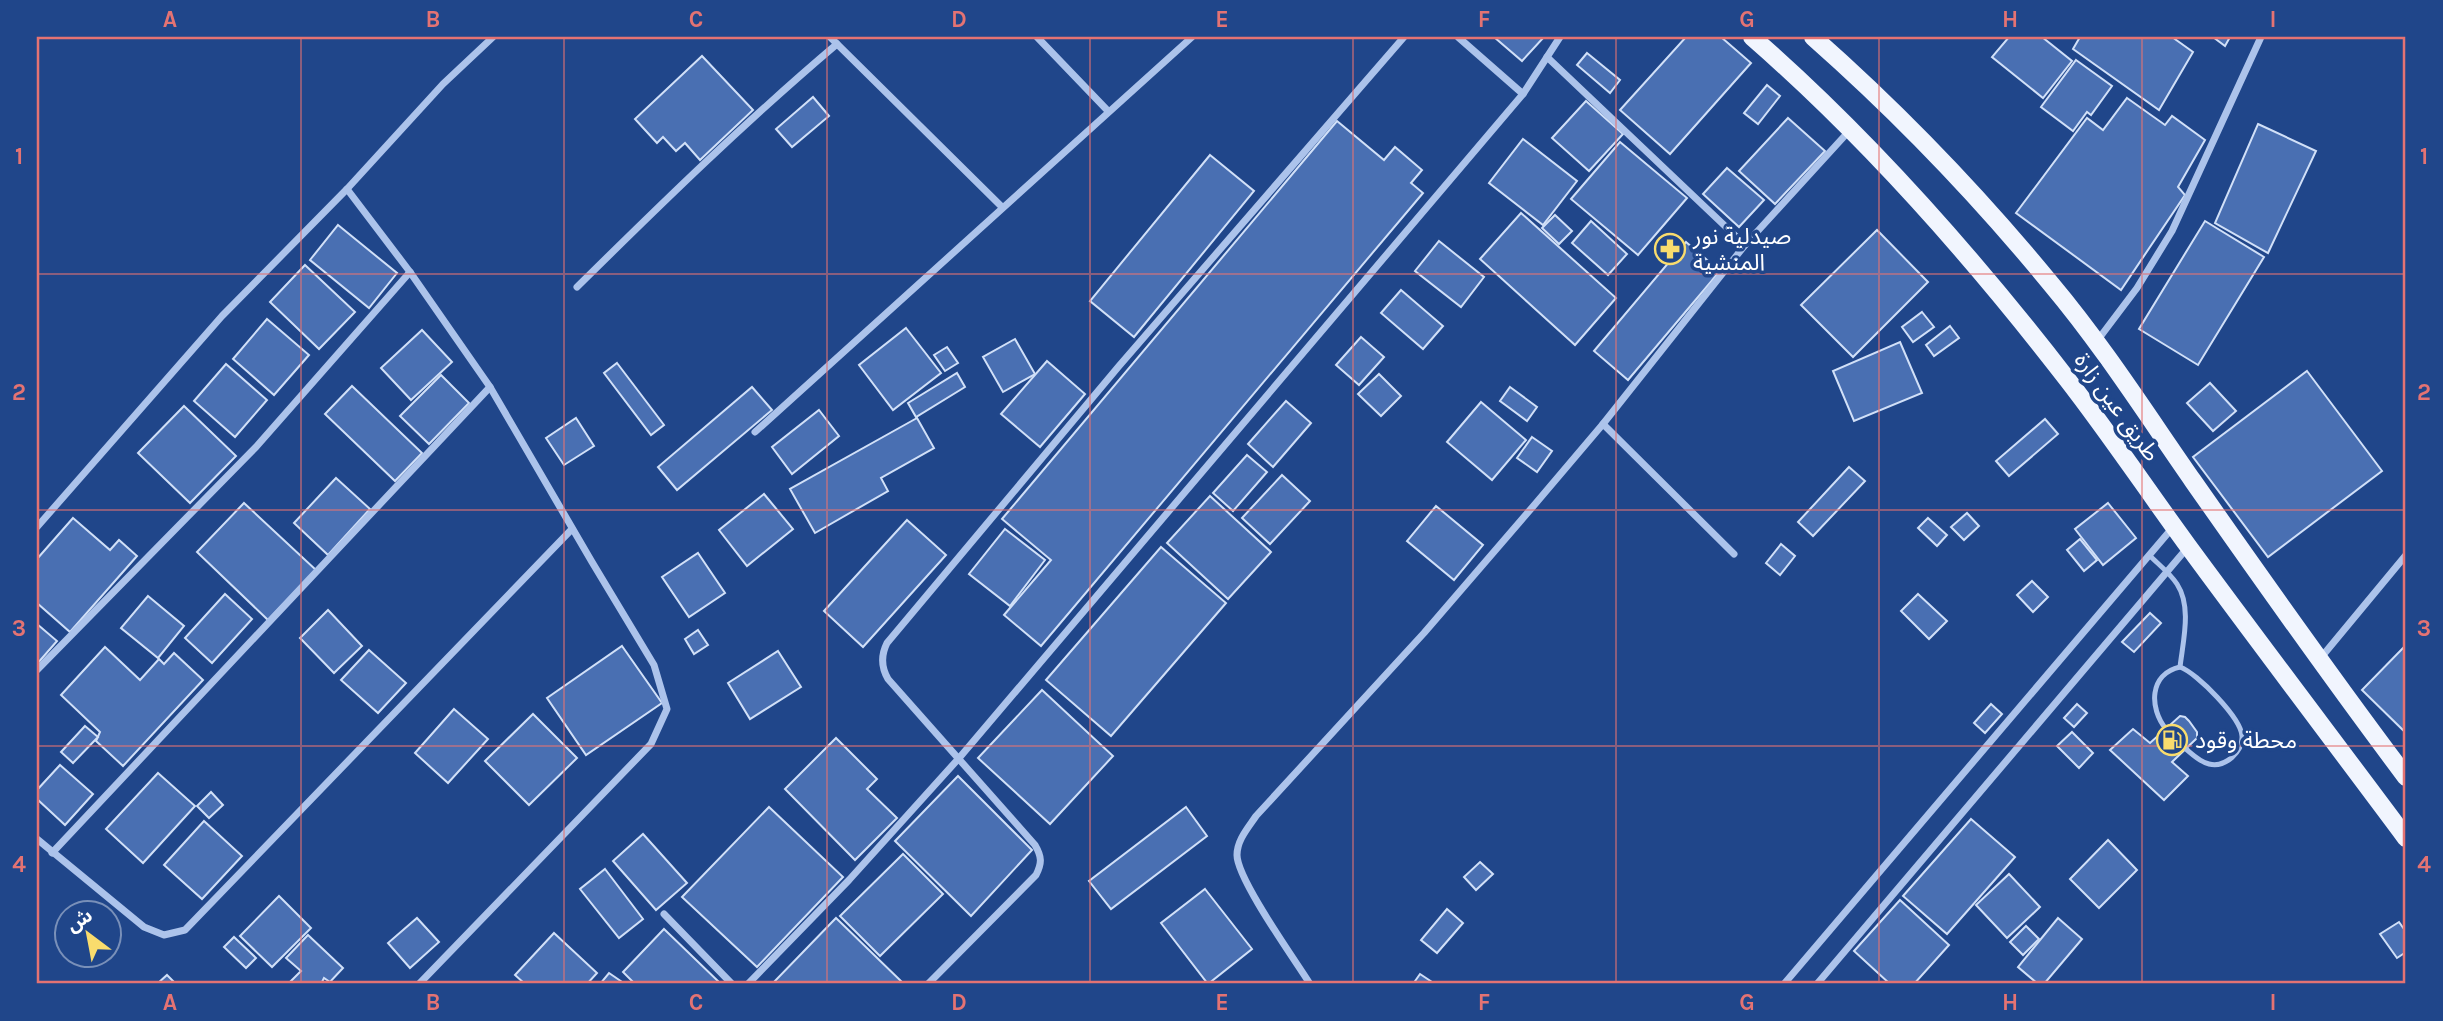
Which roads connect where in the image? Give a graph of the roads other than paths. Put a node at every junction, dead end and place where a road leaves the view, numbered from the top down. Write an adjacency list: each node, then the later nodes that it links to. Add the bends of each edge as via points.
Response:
1 (493, 37): 16 (street)
2 (830, 37): 11 (street)
3 (1037, 37): 14 (street)
4 (1192, 37): 14 (street)
5 (1404, 37): 38 (street, via 887,643 882,657 888,679)
6 (1458, 37): 13 (street)
7 (1560, 37): 12 (street)
8 (1752, 37): 15 (main road, طريق عين زارة)
9 (1813, 37): 21 (main road, طريق عين زارة, via 1947,165)
10 (2261, 37): 21 (street, via 2172,231)
11 (837, 44): 17 (street); 20 (street, via 674,191)
12 (1547, 57): 13 (street); 18 (street)
13 (1524, 94): 38 (street)
14 (1108, 111): 17 (street)
15 (1851, 129): 18 (street); 25 (main road, طريق عين زارة, via 2016,314)
16 (346, 189): 19 (street); 26 (street, via 222,316)
17 (1002, 207): 24 (street)
18 (1745, 245): 23 (street)
19 (410, 272): 22 (street); 35 (street, via 256,447)
20 (577, 287)
21 (2096, 342): 33 (main road, طريق عين زارة)
22 (490, 387): 27 (street); 42 (street)
23 (1603, 424): 29 (street); 48 (street, via 1242,836 1237,856 1244,878)
24 (755, 432)
25 (2174, 526): 28 (main road, طريق عين زارة); 30 (street)
26 (37, 527)
27 (572, 529): 42 (street, via 185,930 163,935 144,927); 44 (street, via 654,665 667,709 651,744)
28 (2189, 547): 32 (street); 40 (main road, طريق عين زارة)
29 (1734, 554)
30 (2149, 555): 32 (lane); 49 (street)
31 (2406, 555): 33 (street)
32 (2167, 572): 34 (lane, via 2184,601); 50 (street)
33 (2319, 661): 39 (main road, طريق عين زارة)
34 (2180, 667): 36 (lane, via 2164,674 2155,690 2155,711); 37 (lane, via 2201,681 2242,733 2238,752 2217,765 2201,761)
35 (37, 670)
36 (2166, 729)
37 (2186, 749)
38 (960, 757): 46 (street); 47 (street, via 1035,845 1041,865 1036,876)
39 (2406, 777)
40 (2406, 838)
41 (37, 839): 42 (street)
42 (52, 853)
43 (664, 915): 45 (street)
44 (419, 984)
45 (732, 984)
46 (748, 984)
47 (928, 984)
48 (1310, 984)
49 (1784, 984)
50 (1817, 984)

